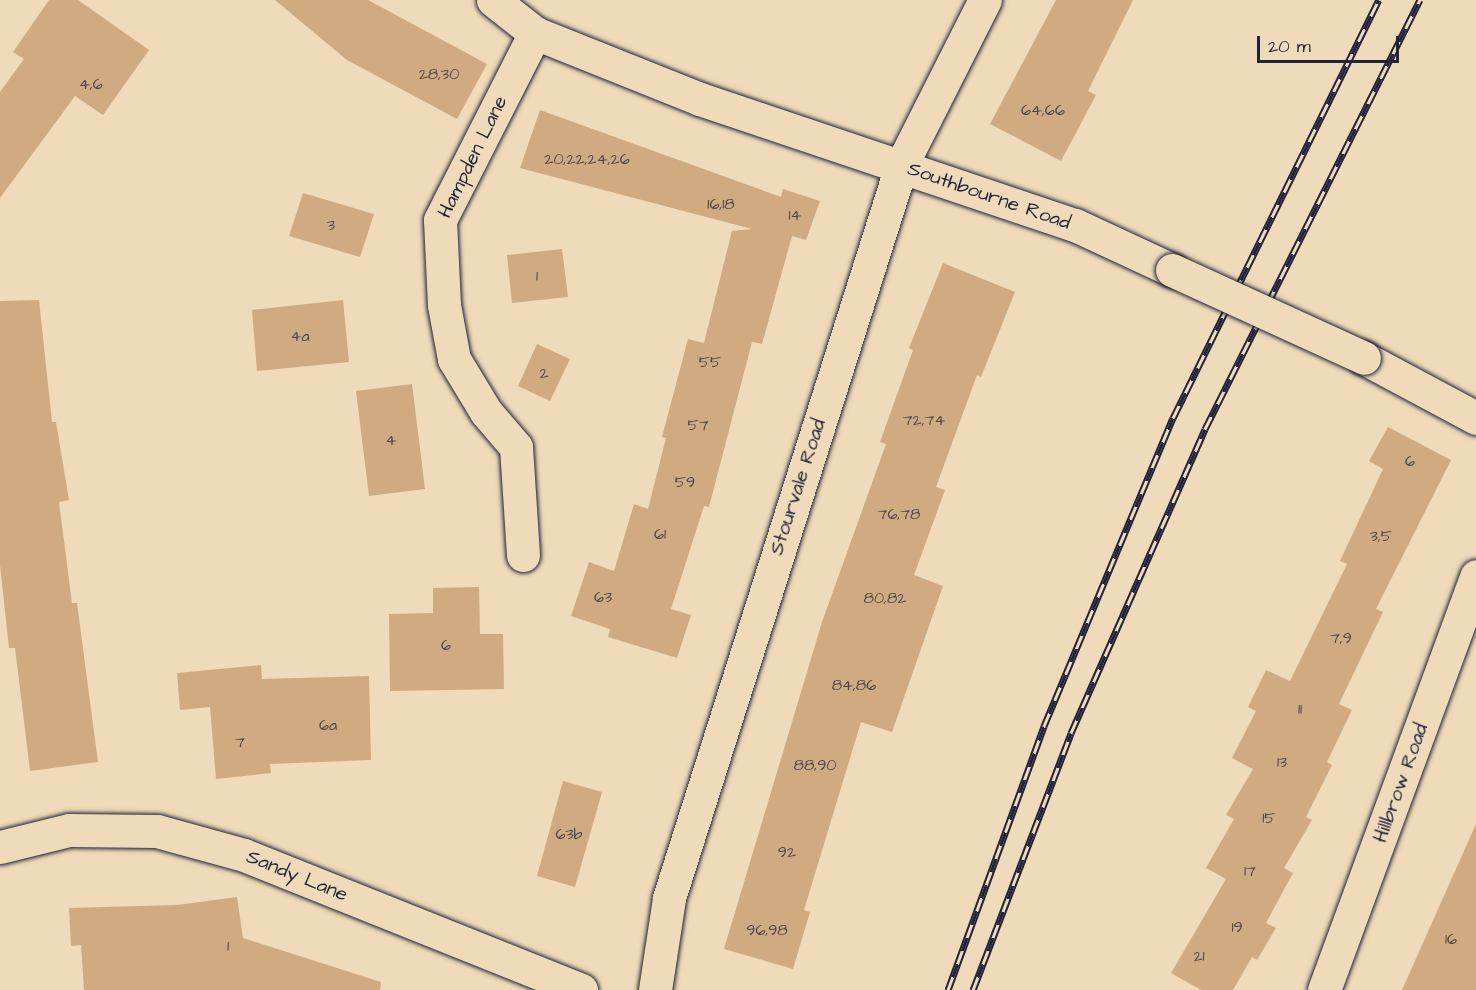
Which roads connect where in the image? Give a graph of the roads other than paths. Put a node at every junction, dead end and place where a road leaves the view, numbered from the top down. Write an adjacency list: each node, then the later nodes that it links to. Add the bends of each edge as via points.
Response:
1 (493, 0): 3 (street, Southbourne Road)
2 (985, 0): 4 (street, Stourvale Road)
3 (535, 33): 4 (street, Southbourne Road, via 700,99); 6 (street, Hampden Lane, via 440,220 444,305 454,359 486,412 516,447)
4 (900, 166): 5 (street, Southbourne Road, bridge, via 1074,225 1364,358); 10 (street, Stourvale Road, via 669,898)
5 (1476, 418)
6 (523, 555)
7 (1476, 576): 11 (street, Hillbrow Road)
8 (0, 847): 9 (street, Sandy Lane, via 69,830 158,831 244,855)
9 (581, 990)
10 (655, 990)
11 (1324, 990)

